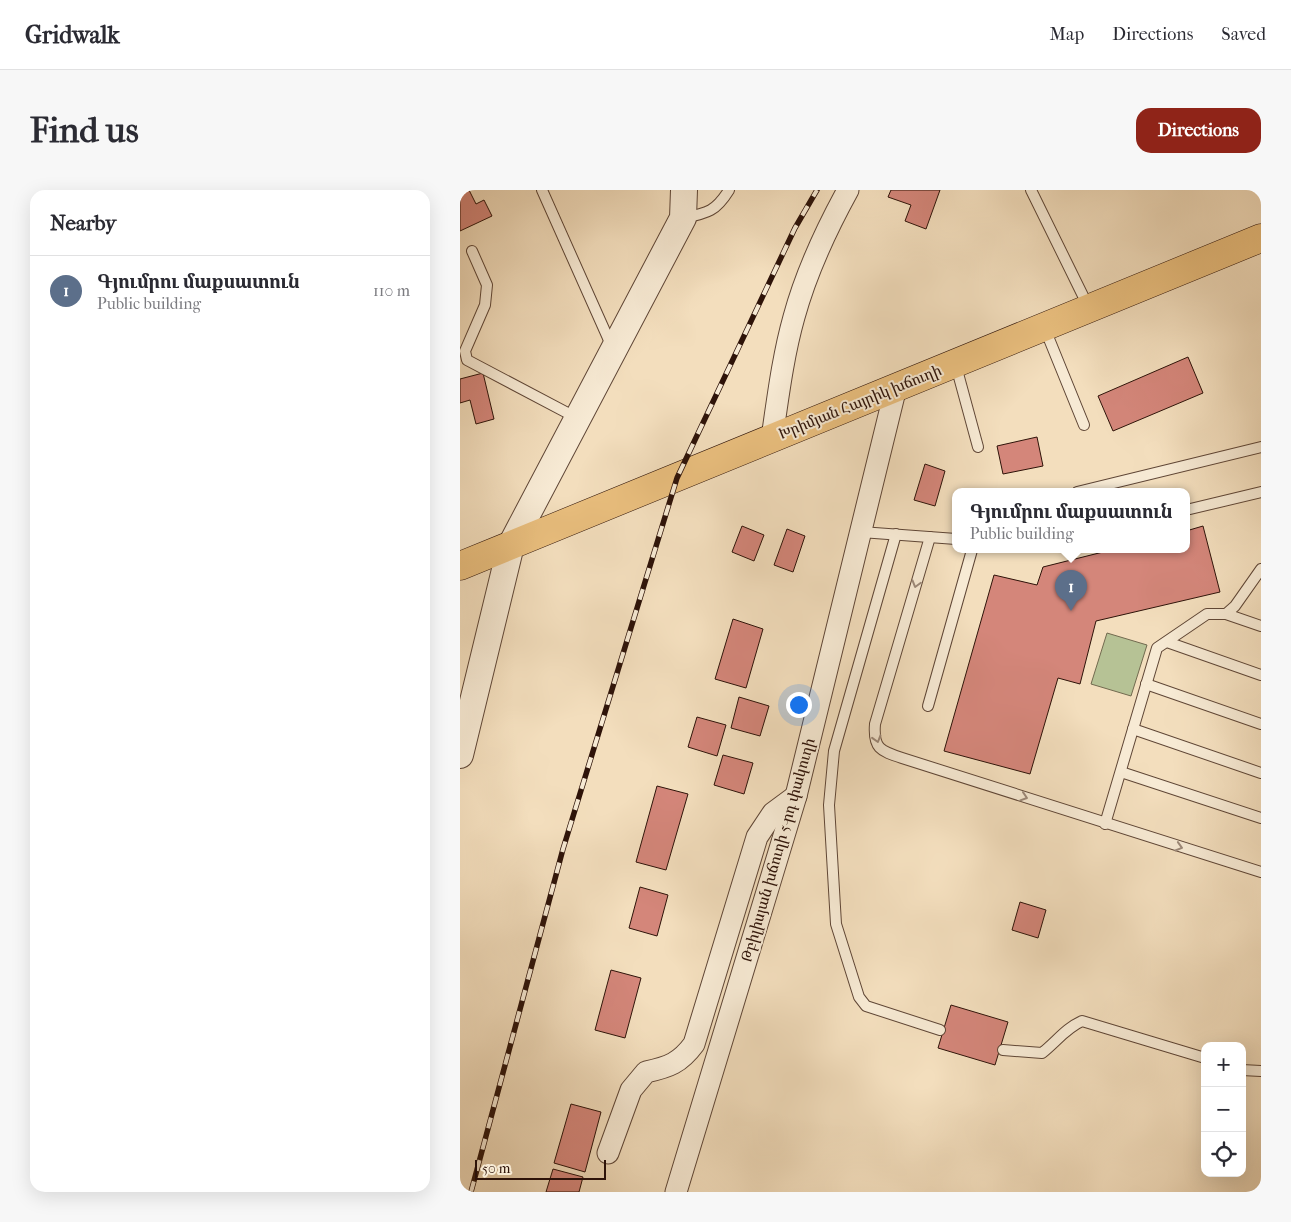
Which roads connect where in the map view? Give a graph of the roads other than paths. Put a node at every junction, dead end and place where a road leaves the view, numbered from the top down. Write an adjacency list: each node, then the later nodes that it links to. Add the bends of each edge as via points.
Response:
1 (542, 190): 11 (lane)
2 (684, 190): 6 (street)
3 (729, 190): 6 (lane, via 721,203 707,213)
4 (848, 190): 16 (street, via 830,221 794,317)
5 (1031, 190): 9 (lane)
6 (683, 218): 11 (street)
7 (1261, 238): 9 (highway, Խրիմյան Հայրիկ խճուղի)
8 (472, 251): 14 (lane, via 487,285 485,305 465,351 468,360)
9 (1089, 308): 10 (highway, Խրիմյան Հայրիկ խճուղի)
10 (1044, 327): 12 (highway, Խրիմյան Հայրիկ խճուղի); 15 (lane)
11 (613, 351): 14 (street)
12 (955, 363): 13 (highway, Խրիմյան Հայրիկ խճուղի); 17 (lane)
13 (896, 387): 16 (highway, Խրիմյան Հայրիկ խճուղի); 22 (street, Թբիլիսյան խճուղի 5-րդ փակուղի)
14 (578, 418): 26 (street)
15 (1084, 425)
16 (772, 438): 26 (highway, Խրիմյան Հայրիկ խճուղի)
17 (978, 447)
18 (1261, 448): 19 (lane)
19 (1095, 488)
20 (1261, 492): 21 (lane)
21 (1190, 509)
22 (861, 532): 23 (lane); 42 (street, Թբիլիսյան խճուղի 5-րդ փակուղի)
23 (896, 534): 24 (lane); 46 (lane, via 834,751 829,805 836,924 859,998 866,1006)
24 (930, 537): 25 (lane); 44 (lane, one-way to 44, via 875,724 877,746 884,752)
25 (952, 539)
26 (511, 545): 28 (highway, Խրիմյան Հայրիկ խճուղի); 39 (street)
27 (971, 553): 36 (lane)
28 (460, 566)
29 (1261, 569): 30 (lane)
30 (1256, 582): 31 (lane)
31 (1226, 614): 32 (lane); 33 (lane, via 1207,614)
32 (1261, 626)
33 (1167, 642): 34 (lane); 35 (lane, via 1157,648)
34 (1261, 675)
35 (1146, 684): 37 (lane); 38 (lane)
36 (928, 706)
37 (1261, 724)
38 (1133, 729): 40 (lane); 41 (lane)
39 (460, 755)
40 (1120, 772): 43 (lane); 44 (lane)
41 (1261, 772)
42 (796, 796): 51 (street, via 773,813 757,837 694,1044 684,1058 646,1072 631,1090); 52 (street, Թբիլիսյան խճուղի 5-րդ փակուղի)
43 (1261, 818)
44 (1105, 824): 45 (lane, one-way to 45)
45 (1261, 872)
46 (940, 1030)
47 (1003, 1050): 48 (lane, via 1042,1053 1069,1026 1082,1021)
48 (1201, 1057)
49 (1246, 1070): 50 (lane)
50 (1261, 1071)
51 (608, 1153)
52 (676, 1192)

